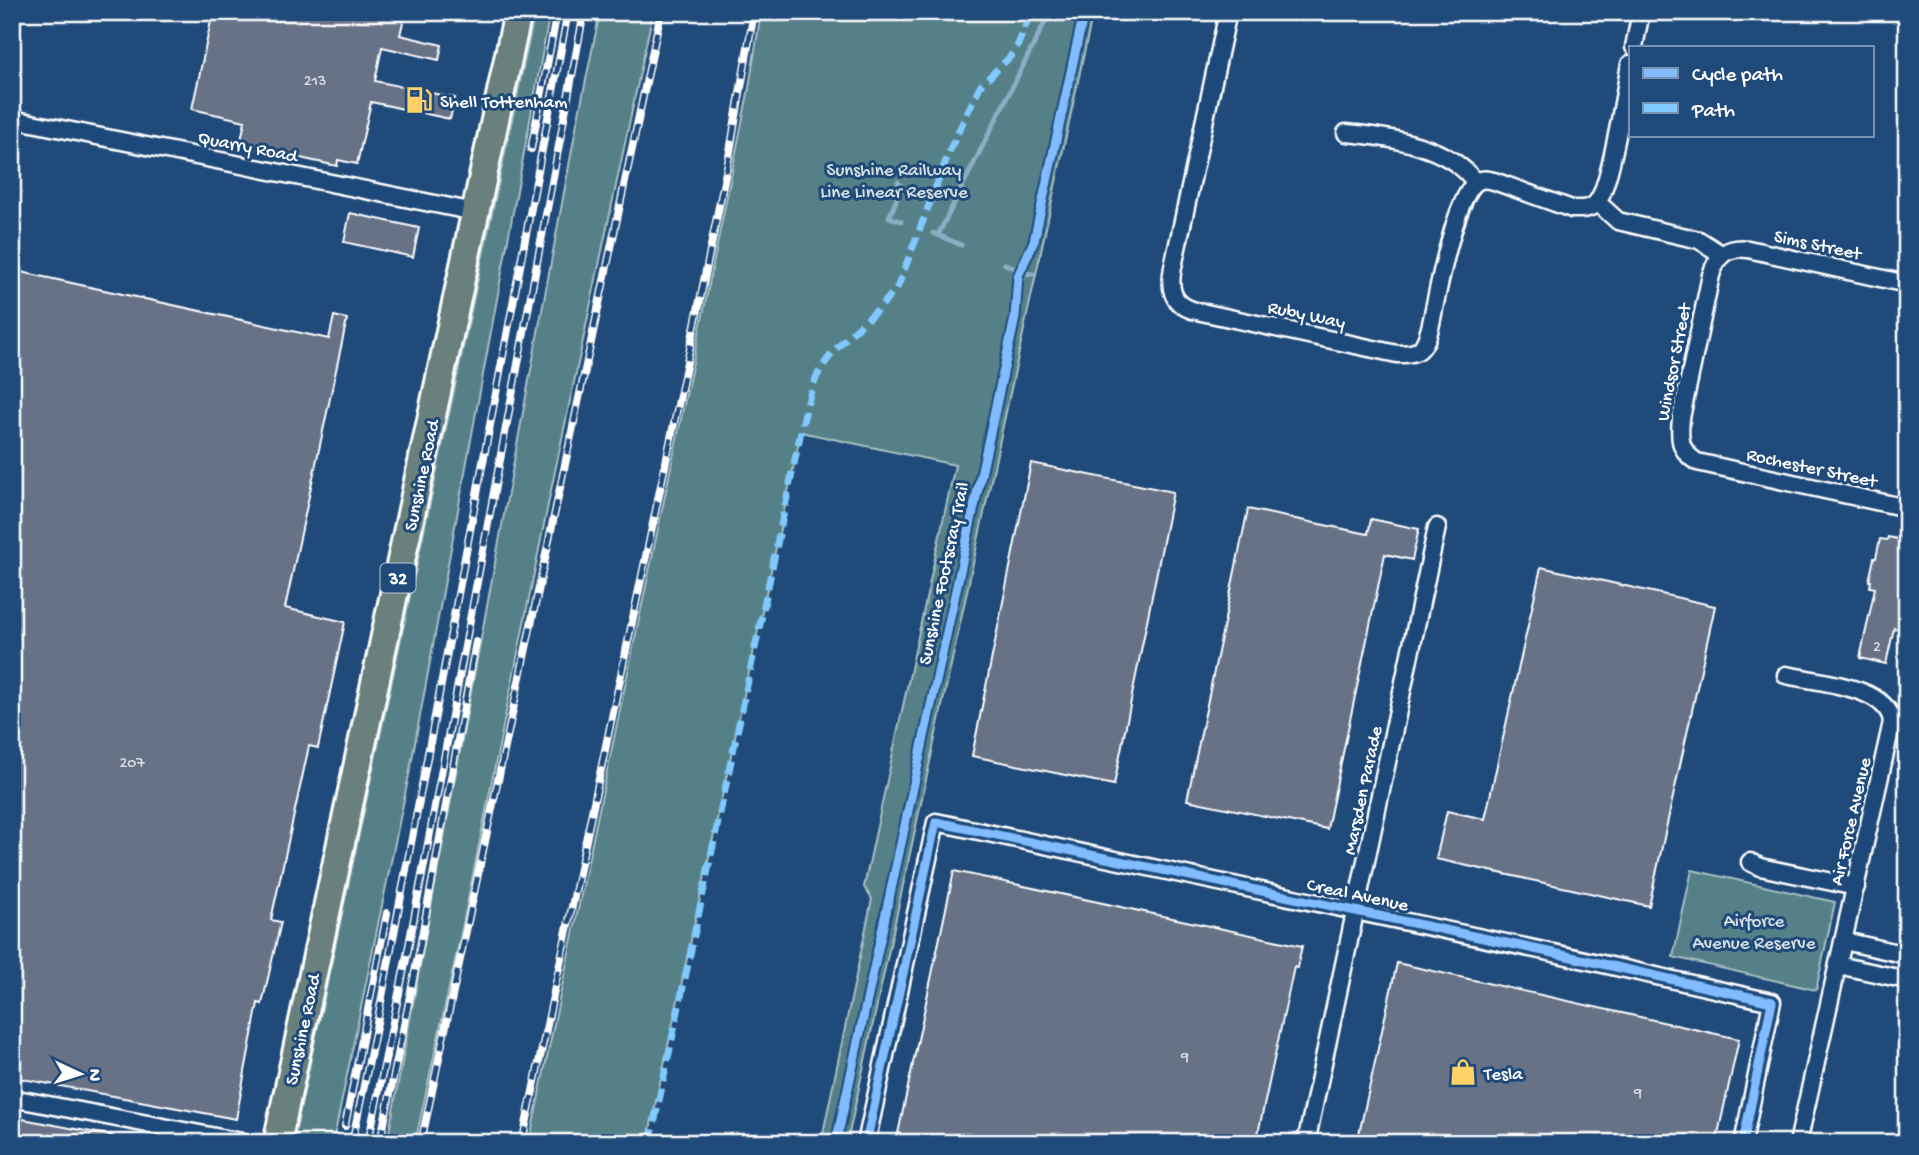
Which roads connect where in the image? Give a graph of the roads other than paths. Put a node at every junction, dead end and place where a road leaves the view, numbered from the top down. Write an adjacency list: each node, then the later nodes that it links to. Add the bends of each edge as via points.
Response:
1 (518, 12): 10 (main road, Sunshine Road / 32)
2 (1228, 12): 8 (street, Ruby Way, via 1171,276 1174,297 1185,308 1397,354 1419,350 1431,323 1466,193)
3 (1641, 12): 4 (street)
4 (1634, 46)
5 (1629, 69): 9 (street)
6 (12, 118): 10 (street, Quarry Road)
7 (1346, 133): 8 (street, via 1388,138 1441,153 1462,166)
8 (1475, 182): 9 (street, via 1494,181 1572,209)
9 (1597, 202): 11 (street, via 1618,221 1699,240)
10 (475, 212): 26 (main road, Sunshine Road / 32)
11 (1721, 254): 12 (street, Sims Street, via 1748,249); 13 (street, Windsor Street, via 1711,275 1679,437 1688,457)
12 (1907, 284)
13 (1709, 465): 14 (street, Rochester Street)
14 (1907, 508)
15 (1437, 527): 19 (street, Marsden Parade)
16 (1786, 676): 18 (street, Air Force Avenue, via 1865,692 1891,713 1891,737)
17 (1750, 862): 18 (street)
18 (1856, 887): 20 (street, Air Force Avenue)
19 (1356, 911): 27 (street, Creal Avenue, via 936,822); 28 (street, Marsden Parade); 29 (street, Creal Avenue, via 1772,1002)
20 (1844, 941): 21 (street); 22 (street, Air Force Avenue)
21 (1907, 955)
22 (1838, 965): 23 (street); 30 (street, Air Force Avenue)
23 (1907, 980)
24 (12, 1098): 25 (street)
25 (247, 1143)
26 (277, 1143)
27 (866, 1143)
28 (1306, 1143)
29 (1743, 1143)
30 (1798, 1143)

